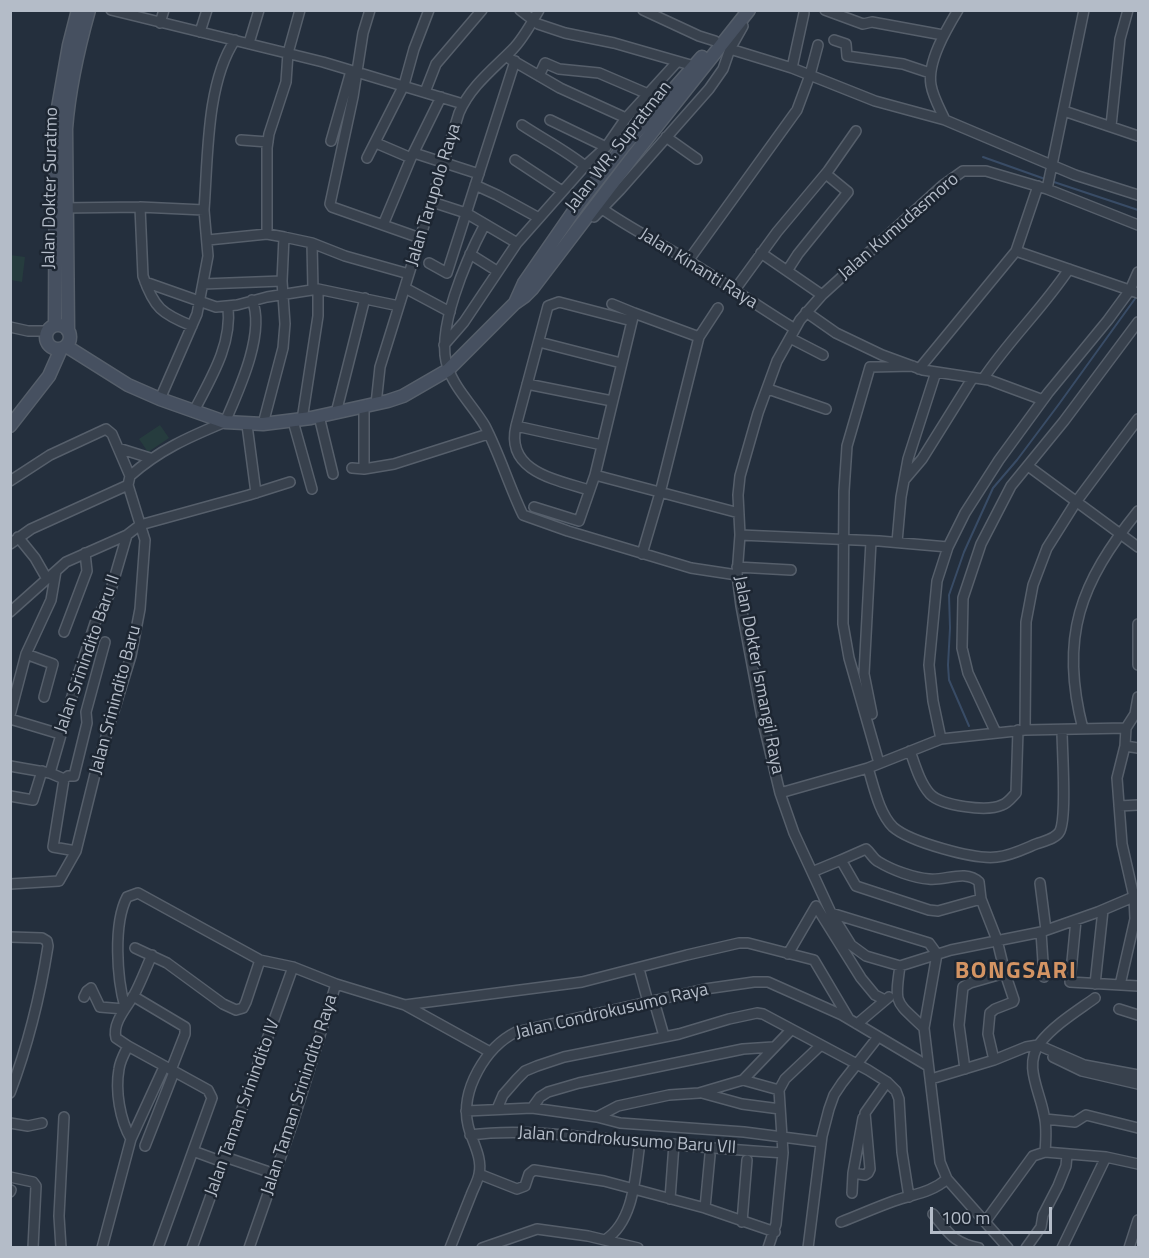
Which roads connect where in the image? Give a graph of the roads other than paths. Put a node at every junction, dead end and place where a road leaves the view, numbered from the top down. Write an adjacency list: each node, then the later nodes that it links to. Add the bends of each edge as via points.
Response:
1 (78, 10): 46 (main road, Jalan Dokter Suratmo, via 69,45)
2 (89, 10): 46 (main road, Jalan Dokter Suratmo)
3 (111, 10): 22 (street)
4 (164, 10): 22 (street)
5 (207, 10): 23 (street)
6 (259, 10): 28 (street)
7 (300, 10): 31 (street)
8 (370, 10): 37 (street)
9 (429, 10): 41 (street)
10 (482, 10): 42 (street, via 436,64)
11 (539, 10): 21 (street, Jalan Tarupolo Raya)
12 (643, 10): 27 (street)
13 (739, 10): 27 (main road, Jalan WR. Supratman)
14 (750, 10): 30 (street); 47 (main road, Jalan WR. Supratman)
15 (825, 10): 24 (street, via 863,24 872,22)
16 (958, 10): 24 (street)
17 (1084, 10): 48 (street)
18 (1128, 10): 53 (street, via 1120,39)
19 (523, 11): 21 (street)
20 (804, 13): 36 (street)
21 (536, 22): 32 (street, Jalan Tarupolo Raya); 34 (street)
22 (160, 23): 23 (street)
23 (200, 32): 25 (street)
24 (943, 34): 38 (street)
25 (235, 40): 28 (street); 78 (street, via 214,96)
26 (834, 40): 38 (street, via 846,44 847,56 903,64)
27 (715, 41): 35 (main road, Jalan WR. Supratman)
28 (249, 43): 31 (street)
29 (818, 45): 39 (street)
30 (730, 49): 36 (street); 56 (street, via 723,69 709,89)
31 (288, 53): 37 (street); 59 (street, via 288,73)
32 (505, 56): 33 (street); 45 (street, Jalan Tarupolo Raya)
33 (515, 61): 40 (street); 68 (street)
34 (677, 62): 35 (street); 43 (street)
35 (694, 66): 47 (main road, Jalan WR. Supratman)
36 (792, 68): 39 (street)
37 (354, 71): 41 (street); 58 (street); 82 (street, via 353,97 330,204)
38 (930, 73): 51 (street, via 933,94)
39 (810, 75): 51 (street, via 875,101); 93 (street, via 795,114)
40 (539, 76): 43 (street, via 544,63 559,69 600,73); 49 (street)
41 (404, 85): 42 (street); 60 (street)
42 (425, 92): 44 (street)
43 (648, 94): 47 (street); 49 (street)
44 (441, 97): 45 (street); 62 (street)
45 (463, 104): 66 (street, Jalan Tarupolo Raya)
46 (62, 108): 76 (main road, Jalan Dokter Suratmo)
47 (663, 109): 105 (main road, Jalan WR. Supratman); 113 (main road, Jalan WR. Supratman, via 578,205 524,283)
48 (1064, 111): 53 (street); 70 (street)
49 (626, 118): 61 (street)
50 (550, 120): 61 (street)
51 (945, 120): 70 (street)
52 (522, 125): 67 (street)
53 (1111, 126): 55 (street)
54 (856, 130): 69 (street)
55 (1138, 136)
56 (666, 137): 64 (street); 77 (street)
57 (241, 140): 59 (street)
58 (331, 141)
59 (268, 142): 84 (street)
60 (376, 143): 62 (street); 63 (street)
61 (606, 147): 67 (street)
62 (412, 155): 66 (street); 82 (street)
63 (367, 158)
64 (697, 159)
65 (515, 160): 72 (street)
66 (444, 163): 68 (street); 74 (street, Jalan Tarupolo Raya)
67 (585, 166): 72 (street)
68 (479, 174): 71 (street)
69 (826, 174): 91 (street); 97 (street, via 848,191)
70 (1048, 179): 73 (street, via 1075,175); 83 (street, Jalan Kumudasmoro); 90 (street); 109 (street, Jalan Kumudasmoro, via 963,171)
71 (475, 185): 79 (street); 80 (street)
72 (562, 191): 80 (street)
73 (1138, 195)
74 (432, 202): 79 (street); 86 (street, Jalan Tarupolo Raya)
75 (140, 207): 76 (street); 78 (street); 101 (street)
76 (61, 208): 124 (main road, Jalan Dokter Suratmo); 125 (main road, Jalan Dokter Suratmo)
77 (601, 208): 93 (street, Jalan Kinanti Raya); 105 (street)
78 (204, 210): 87 (street)
79 (466, 213): 81 (street); 94 (street, via 447,273)
80 (538, 218): 89 (street)
81 (484, 224): 89 (street); 92 (street)
82 (383, 225): 86 (street)
83 (1138, 225)
84 (267, 234): 85 (street); 87 (street)
85 (284, 237): 88 (street); 100 (street)
86 (420, 238): 99 (street, Jalan Tarupolo Raya)
87 (207, 240): 102 (street)
88 (312, 243): 99 (street); 104 (street)
89 (517, 243): 96 (street)
90 (1016, 251): 95 (street); 133 (street)
91 (761, 253): 97 (street); 106 (street)
92 (470, 254): 96 (street); 118 (street)
93 (688, 261): 106 (street, Jalan Kinanti Raya)
94 (429, 263)
95 (1069, 269): 107 (street); 137 (street)
96 (497, 271): 129 (street)
97 (787, 271): 109 (street)
98 (1138, 272): 107 (street)
99 (409, 274): 103 (street, Jalan Tarupolo Raya)
100 (282, 281): 102 (street); 108 (street)
101 (145, 282): 112 (street); 122 (street, via 162,312)
102 (203, 284): 112 (street)
103 (405, 288): 115 (street, Jalan Tarupolo Raya); 118 (street)
104 (315, 290): 108 (street); 110 (street); 149 (street, via 318,316)
105 (532, 290): 113 (main road, Jalan WR. Supratman)
106 (734, 291): 126 (street, Jalan Kinanti Raya)
107 (1134, 291): 141 (street)
108 (282, 294): 111 (street); 151 (street, via 283,348)
109 (822, 295): 119 (street, Jalan Kumudasmoro)
110 (366, 298): 115 (street); 146 (street)
111 (252, 300): 116 (street); 150 (street, via 256,323 252,349)
112 (200, 301): 116 (street); 122 (street)
113 (515, 303): 134 (main road, Jalan WR. Supratman)
114 (612, 304): 120 (street)
115 (399, 306): 143 (street, Jalan Tarupolo Raya)
116 (228, 307): 145 (street, via 224,349)
117 (718, 308): 127 (street)
118 (450, 312): 129 (street)
119 (806, 312): 126 (street, Jalan Dokter Ismangil Raya); 133 (street, via 853,343)
120 (633, 317): 127 (street); 128 (street, via 553,303 548,306); 132 (street)
121 (1138, 322): 159 (street)
122 (192, 326): 140 (street)
123 (10, 327): 124 (street, via 28,331)
124 (51, 328): 125 (main road, via 60,325); 130 (main road, via 45,337 47,344 52,348)
125 (68, 331): 130 (main road, via 70,336)
126 (792, 333): 131 (street, Jalan Kinanti Raya); 139 (street, Jalan Dokter Ismangil Raya)
127 (699, 337): 171 (street)
128 (539, 342): 132 (street); 138 (street)
129 (444, 345): 134 (street)
130 (64, 347): 140 (main road, Jalan WR. Supratman); 153 (main road, via 49,376)
131 (823, 355)
132 (621, 363): 142 (street)
133 (916, 368): 135 (street); 183 (street, via 868,369 847,446)
134 (448, 370): 143 (main road, Jalan WR. Supratman, via 403,396); 155 (street)
135 (936, 372): 136 (street); 164 (street)
136 (972, 379): 137 (street); 164 (street, via 922,459)
137 (983, 379): 141 (street)
138 (527, 384): 142 (street); 154 (street)
139 (768, 389): 144 (street); 175 (street, Jalan Dokter Ismangil Raya, via 740,476)
140 (160, 399): 145 (main road, Jalan WR. Supratman)
141 (1043, 400): 187 (street, via 999,460)
142 (612, 401): 156 (street)
143 (370, 405): 146 (main road, Jalan WR. Supratman); 161 (street, Jalan Tarupolo Raya)
144 (826, 409)
145 (194, 411): 150 (main road, Jalan WR. Supratman)
146 (336, 412): 147 (main road, Jalan WR. Supratman)
147 (319, 417): 149 (main road, Jalan WR. Supratman); 162 (street)
148 (1138, 419): 172 (street)
149 (297, 420): 151 (main road, Jalan WR. Supratman); 168 (street)
150 (225, 422): 152 (main road, Jalan WR. Supratman); 158 (street)
151 (263, 424): 152 (main road, Jalan WR. Supratman)
152 (247, 425): 170 (street)
153 (10, 426)
154 (516, 426): 156 (street); 169 (street, via 515,443 528,467)
155 (488, 434): 161 (street, via 394,464); 178 (street, via 523,515)
156 (602, 445): 163 (street)
157 (118, 448): 158 (street); 165 (street, Jalan Srinindito Baru, via 112,434 104,429 50,455); 166 (street, Jalan Srinindito Baru)
158 (150, 459): 166 (street)
159 (1028, 466): 172 (street); 208 (street, via 1011,486 981,544 963,598 963,648 968,673)
160 (352, 468): 161 (street)
161 (364, 469)
162 (333, 474)
163 (595, 475): 169 (street); 171 (street)
164 (904, 479): 185 (street)
165 (10, 481)
166 (129, 481): 177 (street, Jalan Srinindito Baru); 182 (street)
167 (290, 482): 170 (street)
168 (313, 482)
169 (590, 490): 176 (street)
170 (256, 493): 177 (street)
171 (660, 493): 175 (street); 190 (street)
172 (1076, 502): 179 (street); 206 (street, via 1047,548 1033,585 1026,622)
173 (534, 507): 176 (street)
174 (1138, 512): 179 (street)
175 (739, 513): 181 (street, Jalan Dokter Ismangil Raya)
176 (579, 521): 178 (street)
177 (140, 525): 180 (street); 223 (street, Jalan Srinindito Baru, via 146,540 140,609)
178 (576, 533): 190 (street)
179 (1120, 534): 188 (street); 205 (street, via 1092,579 1077,619 1073,667)
180 (127, 535): 189 (street); 209 (street, Jalan Srinindito Baru II)
181 (740, 535): 183 (street); 193 (street, Jalan Dokter Ismangil Raya)
182 (18, 537): 186 (street); 194 (street)
183 (844, 539): 184 (street); 214 (street, via 845,639)
184 (872, 541): 185 (street); 214 (street, via 864,674)
185 (897, 542): 187 (street)
186 (10, 544)
187 (948, 547): 210 (street, via 937,581 928,665)
188 (1138, 547)
189 (85, 553): 192 (street); 197 (street, via 87,571)
190 (642, 554): 193 (street, via 692,568)
191 (791, 570): 193 (street)
192 (56, 571): 194 (street); 199 (street, via 51,600)
193 (737, 571): 219 (street, Jalan Dokter Ismangil Raya, via 762,718)
194 (47, 579): 195 (street)
195 (10, 612)
196 (1138, 626): 200 (street)
197 (64, 632)
198 (105, 642): 218 (street, via 74,776)
199 (27, 654): 201 (street, via 52,664); 203 (street)
200 (1138, 665)
201 (44, 697)
202 (1138, 697): 204 (street, via 1135,714)
203 (10, 717): 209 (street)
204 (1126, 728): 205 (street); 211 (street)
205 (1083, 729): 207 (street)
206 (1021, 730): 207 (street); 208 (street); 213 (street, via 1016,793 1003,805 984,809 934,797 923,783)
207 (1062, 730): 216 (street, via 1063,812 1059,831 1052,838 1000,857 965,854 920,842 901,832 886,818)
208 (996, 733): 210 (street)
209 (60, 734): 217 (street, Jalan Srinindito Baru II)
210 (941, 739): 213 (street)
211 (1125, 746): 212 (street); 222 (street, via 1117,778)
212 (1138, 748)
213 (910, 751): 214 (street)
214 (881, 762): 216 (street)
215 (10, 766): 217 (street)
216 (868, 768): 219 (street)
217 (46, 772): 218 (street); 220 (street, Jalan Srinindito Baru II, via 33,800)
218 (64, 779): 223 (street, via 53,847)
219 (780, 793): 225 (street, Jalan Dokter Ismangil Raya)
220 (10, 796)
221 (1138, 805): 222 (street)
222 (1119, 806): 228 (street, via 1122,844)
223 (76, 851): 227 (street, Jalan Srinindito Baru, via 59,881)
224 (841, 860): 225 (street); 229 (street, via 856,886 929,910); 229 (street, via 866,849 877,861 920,878 970,877 979,882)
225 (812, 872): 231 (street, Jalan Dokter Ismangil Raya)
226 (1040, 883): 233 (street)
227 (10, 884)
228 (1136, 896): 230 (street); 250 (street, via 1135,919)
229 (981, 899): 235 (street)
230 (1104, 910): 232 (street); 249 (street)
231 (831, 913): 238 (street, via 929,943); 240 (street, Jalan Dokter Ismangil Raya, via 851,945)
232 (1076, 920): 233 (street); 249 (street, via 1069,980)
233 (1044, 931): 235 (street); 247 (street)
234 (10, 937): 284 (street, via 47,941 36,1015)
235 (997, 940): 238 (street); 246 (street)
236 (135, 948): 239 (street)
237 (788, 954): 242 (street, via 816,906); 245 (street, via 740,943); 262 (street, via 814,960)
238 (938, 954): 243 (street); 263 (street)
239 (152, 955): 241 (street, via 239,1010 246,1002); 253 (street)
240 (866, 956): 242 (street); 243 (street, Jalan Dokter Ismangil Raya)
241 (261, 960): 244 (street, Jalan Taman Srinindito Raya); 259 (street, Jalan Taman Srinindito Raya, via 142,894 132,894 123,907 118,939)
242 (854, 966): 256 (street, via 872,992)
243 (900, 966): 252 (street)
244 (293, 967): 248 (street, Jalan Taman Srinindito Raya); 310 (street, Jalan Taman Srinindito IV)
245 (639, 969): 257 (street); 258 (street, via 564,986)
246 (1005, 973): 272 (street, via 1014,1000 990,1013 988,1034); 275 (street, via 963,987 959,1025)
247 (1044, 977)
248 (336, 984): 258 (street); 314 (street, Jalan Taman Srinindito Raya)
249 (1095, 984): 250 (street)
250 (1120, 986): 251 (street)
251 (1138, 987)
252 (896, 994): 256 (street); 263 (street, via 898,1003)
253 (133, 996): 259 (street); 276 (street, via 185,1027)
254 (84, 997): 259 (street, via 91,988 100,1007)
255 (1095, 998): 270 (street, via 1048,1035)
256 (885, 1000): 262 (street)
257 (651, 1001): 262 (street, Jalan Condrokusumo Raya, via 705,989 768,982); 265 (street); 271 (street, Jalan Condrokusumo Raya, via 516,1032)
258 (405, 1005): 271 (street)
259 (124, 1008): 268 (street, via 114,1034)
260 (1138, 1008): 261 (street, via 1121,1007)
261 (1138, 1014)
262 (854, 1022): 266 (street, Jalan Condrokusumo Raya)
263 (924, 1028): 274 (street)
264 (791, 1030): 265 (street, via 756,1013); 267 (street); 269 (street)
265 (664, 1036): 287 (street, via 564,1057 525,1071 503,1095)
266 (878, 1037): 273 (street); 274 (street, Jalan Condrokusumo Raya)
267 (821, 1045): 273 (street); 283 (street, via 785,1079)
268 (128, 1047): 276 (street); 299 (street, via 118,1084 122,1122)
269 (774, 1047): 280 (street); 286 (street, via 743,1049 579,1083 549,1092)
270 (1038, 1048): 272 (street, via 1026,1047); 277 (street); 293 (street, via 1033,1076)
271 (490, 1052): 289 (street, Jalan Condrokusumo Raya, via 473,1080)
272 (994, 1060): 275 (street)
273 (857, 1065): 281 (street); 300 (street, via 834,1095)
274 (928, 1066): 279 (street)
275 (965, 1069): 279 (street)
276 (170, 1070): 299 (street); 302 (street); 304 (street, via 208,1090 212,1098)
277 (1102, 1073): 278 (street); 282 (street)
278 (1138, 1075)
279 (931, 1079): 317 (street, via 936,1138)
280 (743, 1080): 283 (street); 285 (street)
281 (887, 1082): 290 (street); 320 (street, via 898,1099)
282 (1138, 1084)
283 (779, 1090): 288 (street)
284 (10, 1093)
285 (699, 1093): 288 (street); 292 (street, via 618,1106)
286 (532, 1108): 287 (street); 292 (street)
287 (497, 1109): 289 (street)
288 (780, 1109): 298 (street)
289 (466, 1111): 297 (street, Jalan Condrokusumo Raya)
290 (865, 1113): 313 (street); 313 (street, via 870,1169 865,1175)
291 (64, 1117): 332 (street)
292 (597, 1117): 298 (street, via 620,1123)
293 (1045, 1119): 296 (street, via 1075,1122 1085,1115); 305 (street)
294 (10, 1122): 295 (street, via 28,1126)
295 (42, 1123)
296 (1138, 1128)
297 (470, 1135): 301 (street, Jalan Condrokusumo Baru VII, via 574,1134); 315 (street, Jalan Condrokusumo Raya, via 479,1158)
298 (783, 1137): 300 (street); 306 (street)
299 (131, 1139): 333 (street)
300 (821, 1142): 341 (street)
301 (674, 1144): 306 (street, Jalan Condrokusumo Baru VII); 321 (street)
302 (145, 1146)
303 (639, 1150): 318 (street)
304 (193, 1151): 310 (street); 334 (street)
305 (1045, 1152): 308 (street); 327 (street, via 1033,1156)
306 (783, 1153): 328 (street)
307 (710, 1155): 322 (street)
308 (1067, 1155): 309 (street); 343 (street, via 1041,1227)
309 (1106, 1158): 312 (street); 344 (street)
310 (224, 1159): 314 (street); 335 (street, Jalan Taman Srinindito IV)
311 (747, 1160): 325 (street)
312 (1138, 1164)
313 (853, 1173): 319 (street)
314 (275, 1174): 336 (street, Jalan Taman Srinindito Raya)
315 (479, 1174): 318 (street, via 517,1189 525,1186 534,1170); 337 (street)
316 (10, 1177): 331 (street, via 36,1186)
317 (946, 1179): 320 (street); 327 (street)
318 (634, 1189): 321 (street); 329 (street, via 621,1226)
319 (852, 1192)
320 (909, 1197): 326 (street)
321 (670, 1199): 322 (street)
322 (705, 1208): 325 (street)
323 (933, 1214): 342 (street, via 954,1239)
324 (1138, 1220): 345 (street)
325 (742, 1222): 328 (street)
326 (842, 1222)
327 (985, 1222): 330 (street)
328 (775, 1232): 340 (street)
329 (605, 1240): 338 (street, via 537,1229); 339 (street)
330 (1007, 1247)
331 (33, 1248)
332 (61, 1248)
333 (102, 1248)
334 (158, 1248)
335 (192, 1248)
336 (249, 1248)
337 (450, 1248)
338 (482, 1248)
339 (638, 1248)
340 (768, 1248)
341 (808, 1248)
342 (979, 1248)
343 (1026, 1248)
344 (1062, 1248)
345 (1129, 1248)

